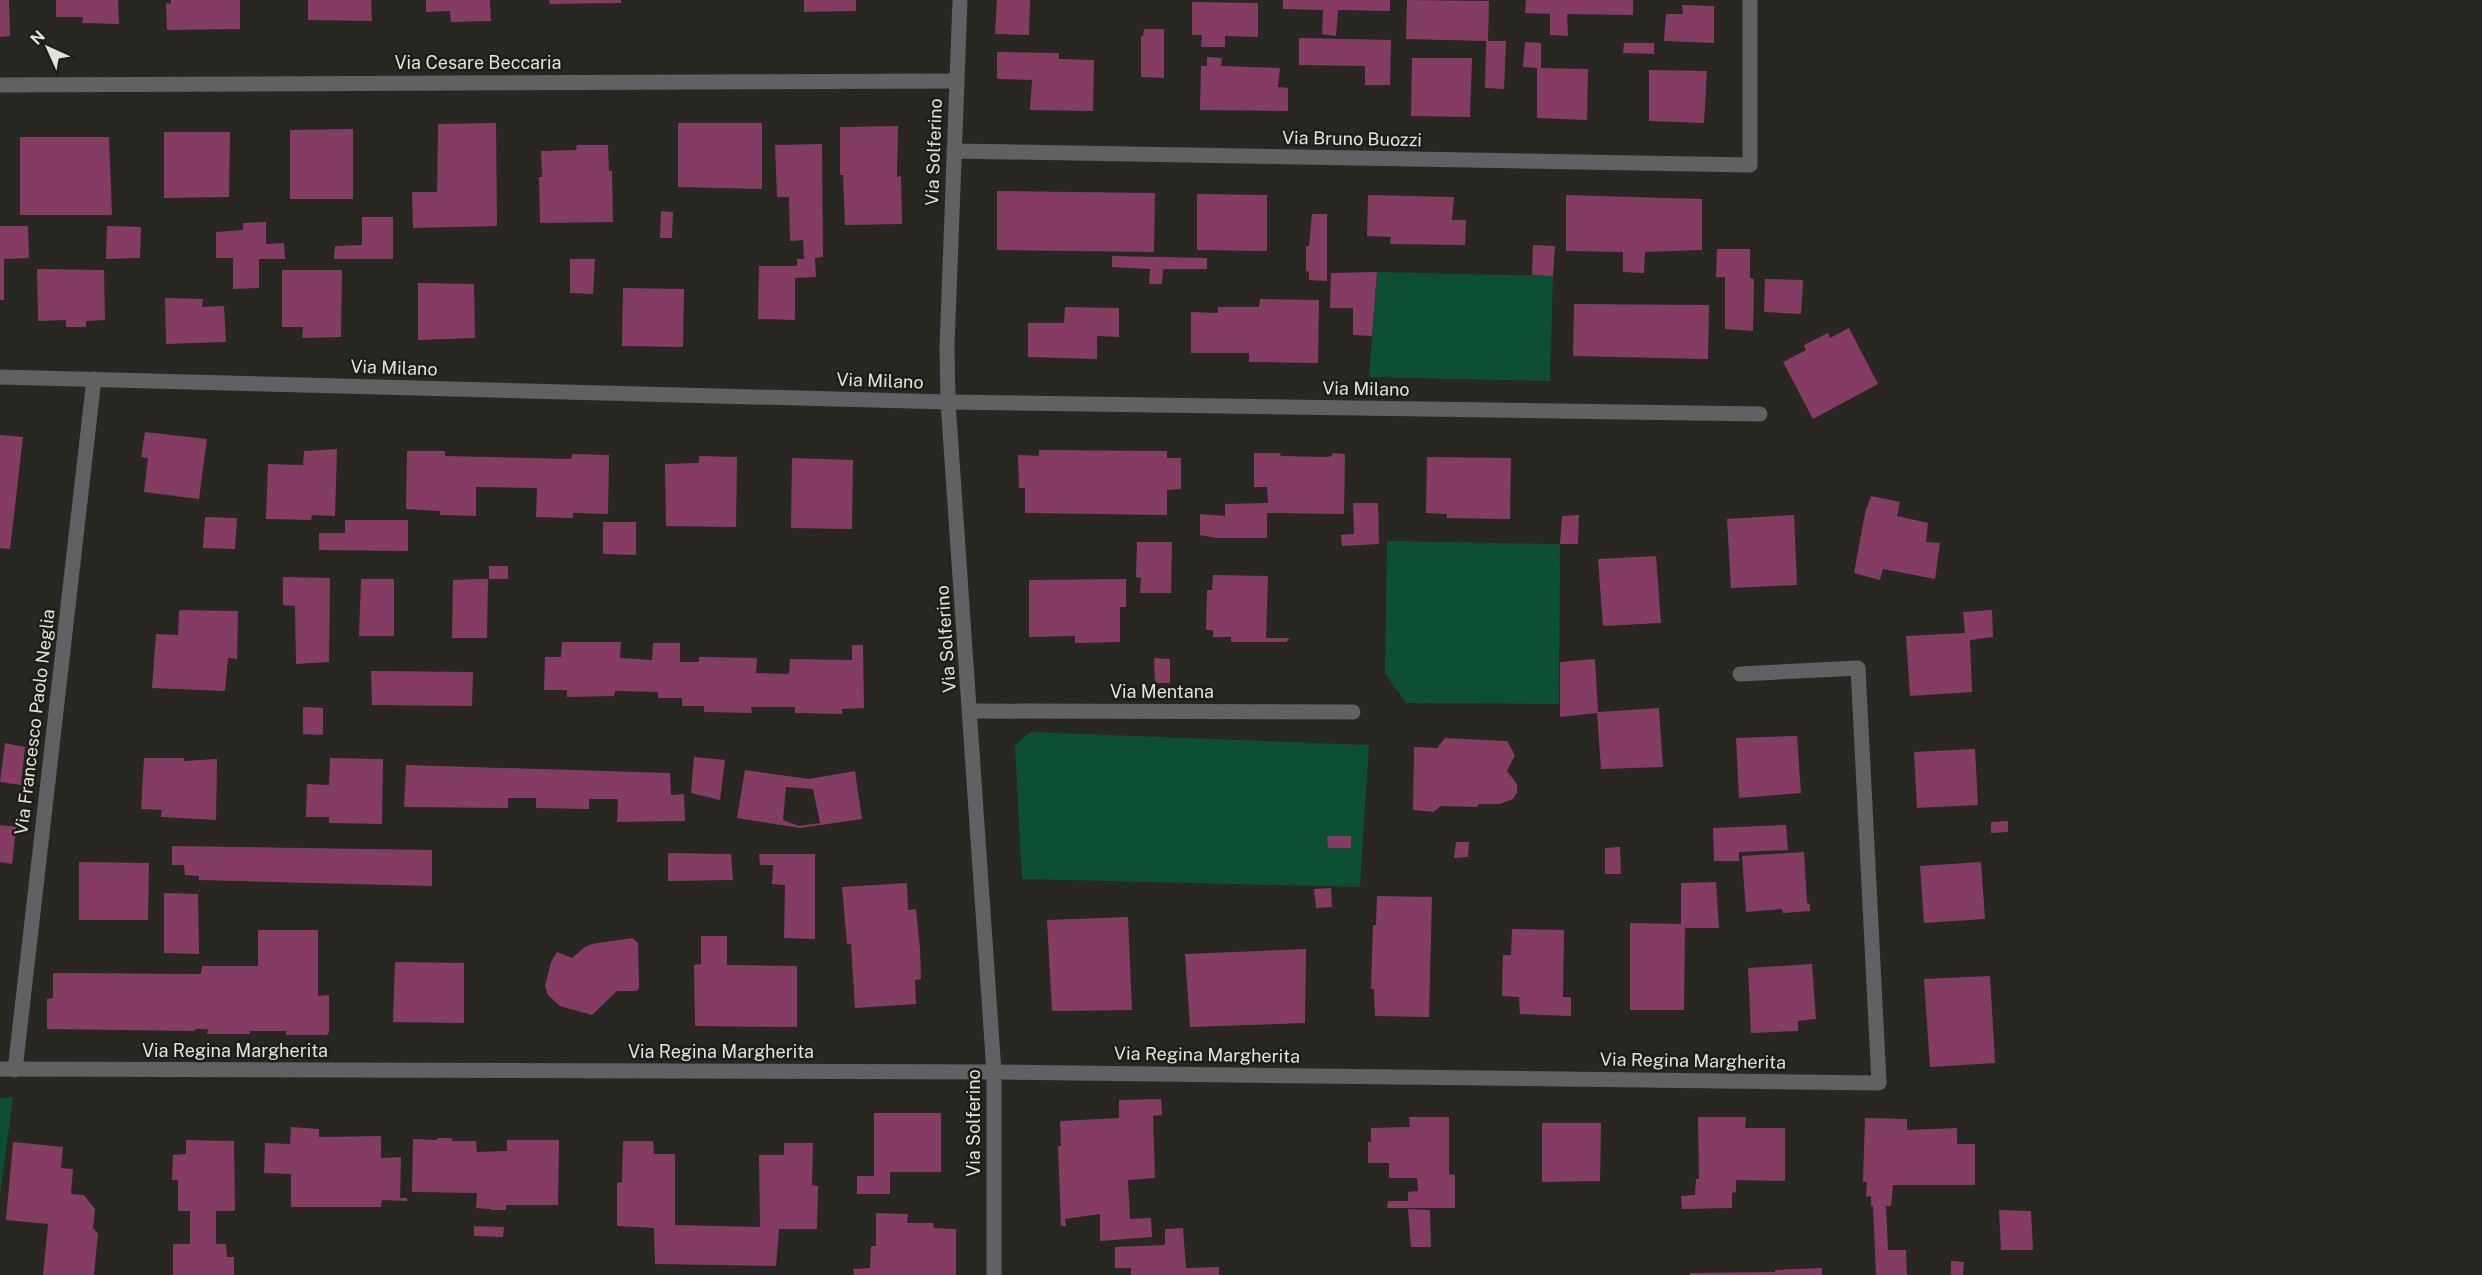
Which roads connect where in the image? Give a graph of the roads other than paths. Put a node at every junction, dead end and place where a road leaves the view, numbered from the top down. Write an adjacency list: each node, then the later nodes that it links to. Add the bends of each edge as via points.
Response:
1 (960, 0): 3 (street, Via Solferino)
2 (1750, 0): 5 (street, Via Bruno Buozzi, via 1750,165)
3 (956, 81): 4 (street, Via Cesare Beccaria); 5 (street, Via Solferino)
4 (0, 85)
5 (954, 151): 8 (street, Via Solferino)
6 (0, 377): 7 (street, Via Milano)
7 (94, 379): 8 (street, Via Milano); 13 (street, Via Francesco Paolo Neglia)
8 (948, 402): 9 (street, Via Milano); 11 (street, Via Solferino)
9 (1760, 414)
10 (1740, 674): 14 (street, Via Regina Margherita, via 1858,668 1879,1083)
11 (970, 711): 12 (street, Via Mentana); 14 (street, Via Solferino)
12 (1353, 712)
13 (8, 1070): 14 (street, Via Regina Margherita)
14 (994, 1072): 15 (street, Via Solferino)
15 (994, 1275)

